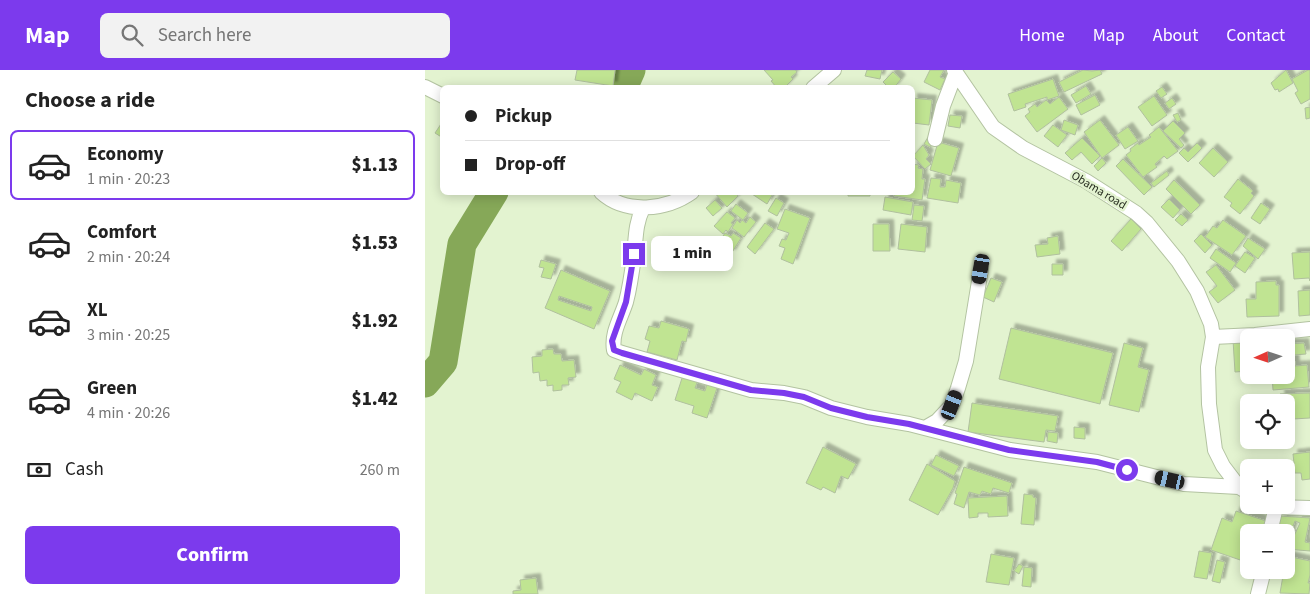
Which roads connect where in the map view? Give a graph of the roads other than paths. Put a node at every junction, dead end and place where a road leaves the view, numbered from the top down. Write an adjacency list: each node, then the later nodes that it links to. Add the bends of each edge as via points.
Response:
1 (834, 70): 3 (street)
2 (955, 71): 6 (street); 12 (street, Obama road, via 993,127 1023,148 1086,181 1147,223 1197,290)
3 (816, 85)
4 (425, 87): 5 (street)
5 (440, 94)
6 (935, 139)
7 (604, 195): 9 (street, via 622,205)
8 (688, 195): 9 (street, via 666,206)
9 (643, 208): 13 (street, via 635,234 626,302 612,341 614,350 751,390 804,397 840,410)
10 (981, 269): 13 (street, via 966,361 958,388 952,405)
11 (1310, 329): 12 (street)
12 (1213, 337): 14 (street, Obama road, via 1209,404 1215,450 1223,466)
13 (925, 428): 15 (street, via 1009,450 1097,462 1184,484)
14 (1240, 485)
15 (1240, 490)
16 (1295, 507): 17 (street)
17 (1310, 508)
18 (1262, 579): 19 (street)
19 (1258, 594)

